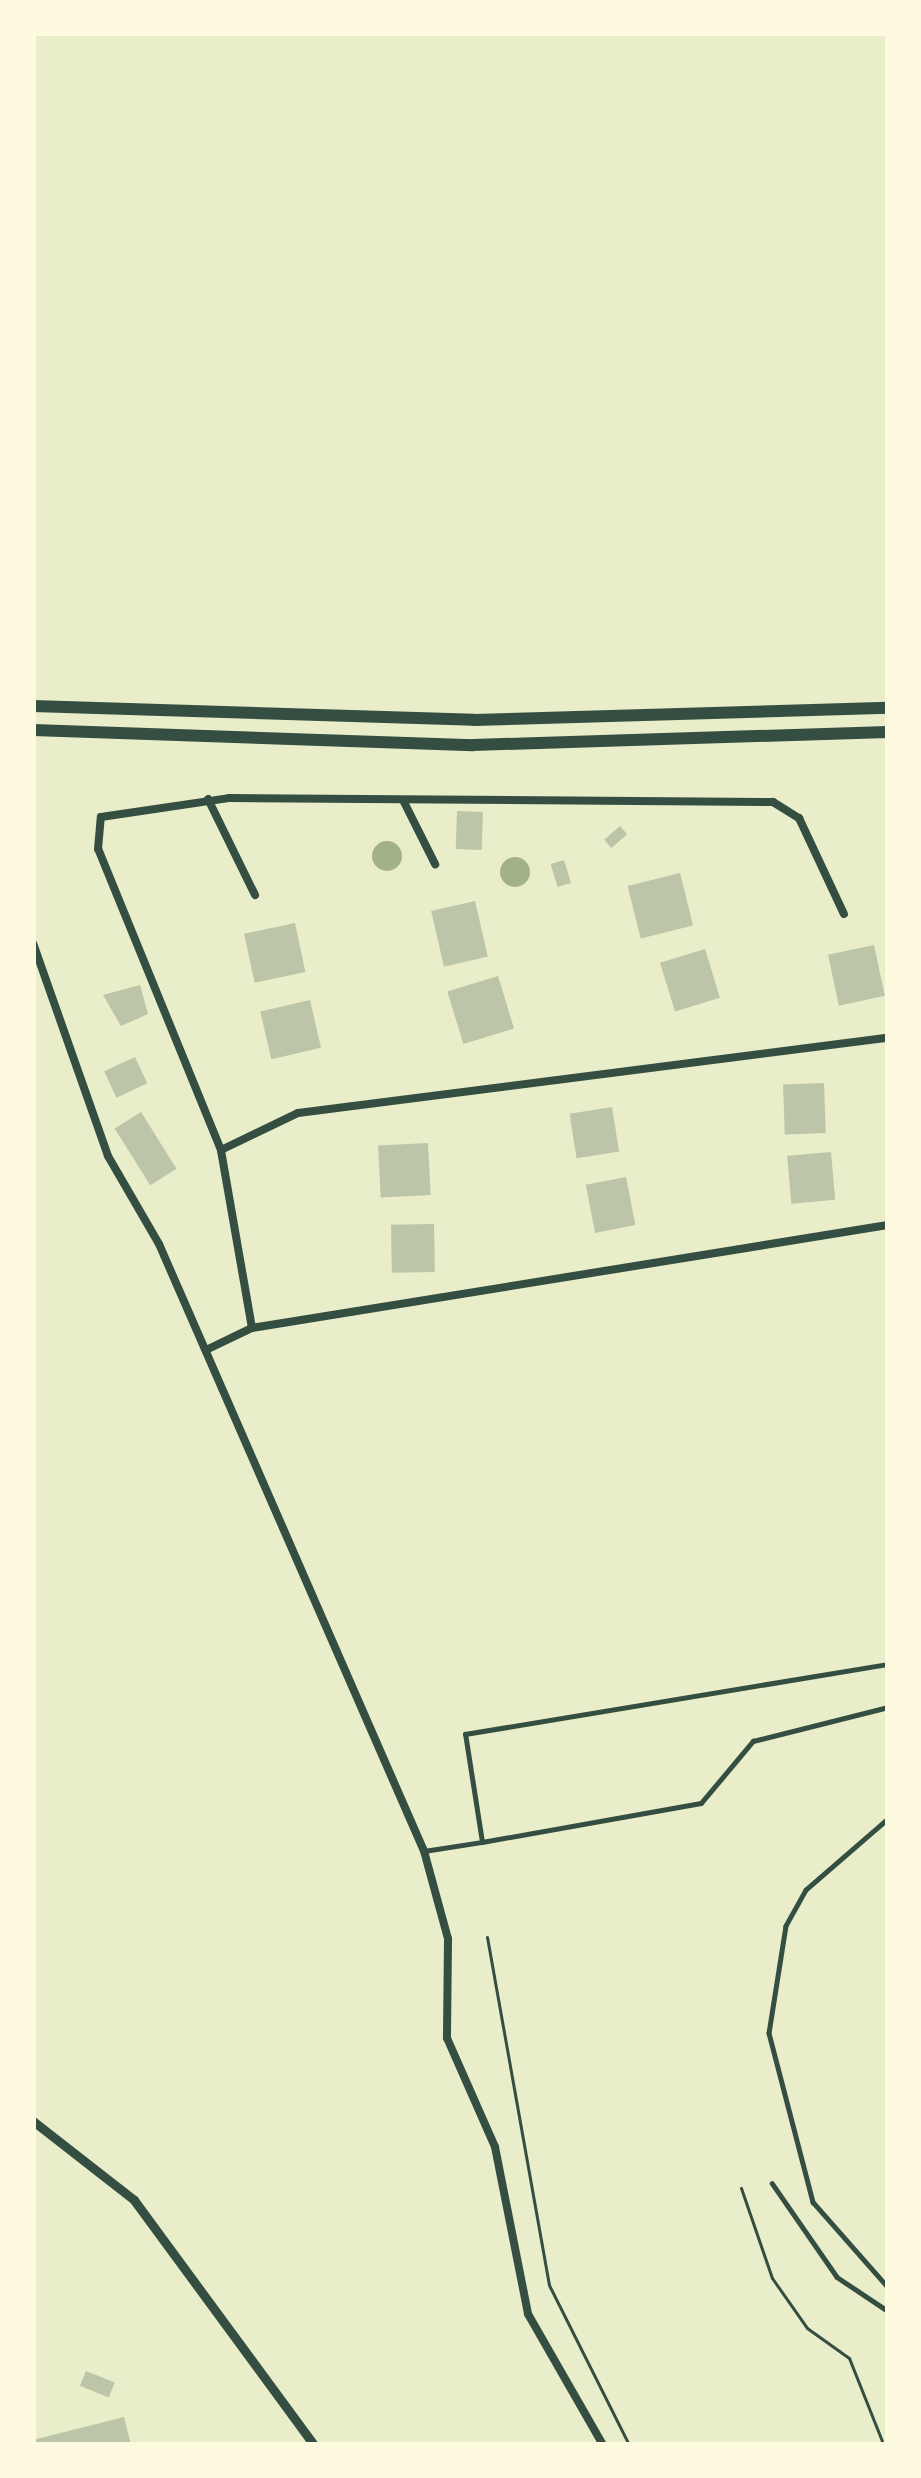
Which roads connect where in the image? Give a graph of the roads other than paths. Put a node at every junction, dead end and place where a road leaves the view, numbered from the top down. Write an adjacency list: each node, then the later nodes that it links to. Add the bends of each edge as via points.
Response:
1 (33, 706): 2 (highway, via 475,720)
2 (888, 708)
3 (33, 730): 4 (highway, via 473,745)
4 (888, 732)
5 (208, 799): 6 (street); 8 (street); 12 (street, via 117,810 95,831)
6 (404, 800): 7 (street); 9 (street, via 783,804)
7 (435, 864)
8 (255, 895)
9 (844, 914)
10 (33, 943): 15 (street, via 108,1156)
11 (885, 1038): 12 (street, via 298,1113)
12 (221, 1150): 14 (street)
13 (888, 1225): 14 (street)
14 (252, 1328): 15 (street)
15 (206, 1350): 20 (street)
16 (888, 1664): 19 (lane, via 465,1734)
17 (888, 1706): 19 (lane, via 752,1741 701,1803)
18 (888, 1819): 23 (lane, via 806,1890 786,1926 769,2033 813,2202)
19 (482, 1842): 20 (lane)
20 (424, 1851): 27 (street, via 448,1939 444,2023 495,2147 529,2314)
21 (33, 2120): 25 (street, via 134,2200)
22 (772, 2183): 24 (lane, via 837,2277)
23 (888, 2287)
24 (888, 2311)
25 (311, 2441): 26 (street)
26 (296, 2445)
27 (603, 2445)

